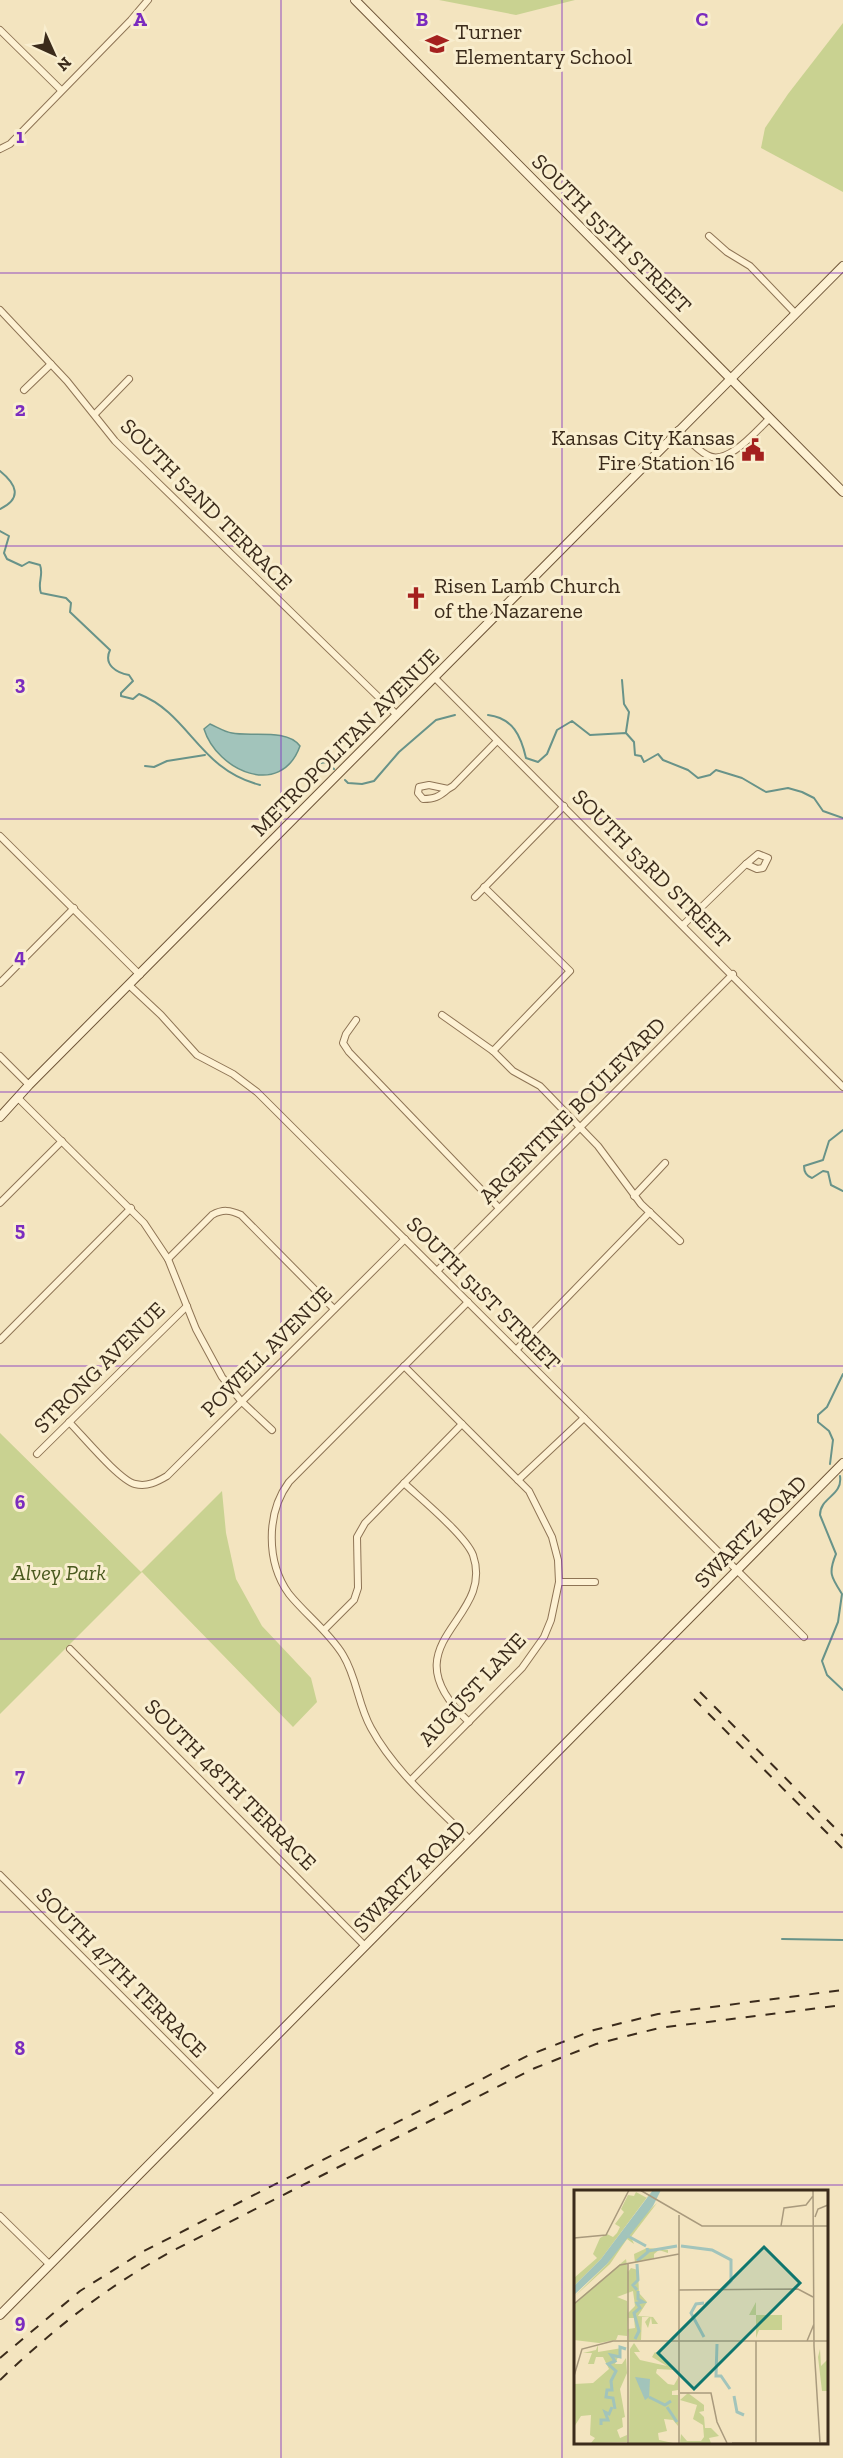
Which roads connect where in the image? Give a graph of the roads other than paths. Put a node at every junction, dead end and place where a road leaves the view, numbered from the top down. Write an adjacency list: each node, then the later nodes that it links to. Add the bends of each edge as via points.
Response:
1 (148, 0): 4 (street)
2 (355, 0): 12 (street, SOUTH 55TH STREET)
3 (0, 30): 4 (street)
4 (61, 90): 5 (street, via 10,144)
5 (0, 149)
6 (709, 236): 9 (street, via 750,266)
7 (843, 266): 9 (street, METROPOLITAN AVENUE)
8 (0, 310): 10 (street, SOUTH 52ND TERRACE)
9 (795, 313): 12 (street, METROPOLITAN AVENUE)
10 (51, 364): 13 (street); 14 (street, SOUTH 52ND TERRACE)
11 (129, 379): 14 (street)
12 (730, 379): 15 (street, SOUTH 55TH STREET); 16 (street, METROPOLITAN AVENUE)
13 (24, 390)
14 (95, 414): 19 (street, SOUTH 52ND TERRACE, via 115,441)
15 (770, 418): 16 (street, via 732,453 718,458 705,455); 17 (street, SOUTH 55TH STREET)
16 (678, 430): 18 (street, METROPOLITAN AVENUE)
17 (843, 492)
18 (434, 677): 19 (street, METROPOLITAN AVENUE); 20 (street, SOUTH 53RD STREET)
19 (396, 715): 30 (street, METROPOLITAN AVENUE)
20 (497, 741): 21 (street); 22 (street, SOUTH 53RD STREET)
21 (448, 789)
22 (564, 806): 25 (street); 28 (street, SOUTH 53RD STREET)
23 (0, 836): 27 (street)
24 (746, 864): 28 (street)
25 (484, 887): 26 (street); 35 (street, via 570,970)
26 (475, 897)
27 (74, 908): 30 (street); 31 (street)
28 (683, 925): 29 (street, SOUTH 53RD STREET)
29 (732, 974): 38 (street, SOUTH 53RD STREET); 41 (street, ARGENTINE BOULEVARD)
30 (140, 975): 32 (street, METROPOLITAN AVENUE)
31 (0, 983)
32 (130, 986): 37 (street, METROPOLITAN AVENUE); 49 (street, SOUTH 51ST STREET, via 197,1055 257,1092)
33 (441, 1015): 35 (street)
34 (356, 1020): 47 (street, via 343,1043 349,1052)
35 (493, 1052): 41 (street, via 513,1071 540,1086)
36 (0, 1056): 37 (street)
37 (29, 1085): 39 (street, METROPOLITAN AVENUE)
38 (843, 1087)
39 (18, 1098): 40 (street, METROPOLITAN AVENUE); 42 (street)
40 (0, 1117)
41 (582, 1128): 44 (street); 47 (street, ARGENTINE BOULEVARD)
42 (62, 1141): 45 (street); 46 (street)
43 (665, 1163): 44 (street)
44 (634, 1196): 48 (street)
45 (0, 1203)
46 (131, 1208): 51 (street); 56 (street)
47 (499, 1208): 52 (street, ARGENTINE BOULEVARD)
48 (650, 1212): 50 (street); 57 (street)
49 (405, 1239): 52 (street, SOUTH 51ST STREET); 55 (street, POWELL AVENUE)
50 (680, 1241)
51 (168, 1259): 54 (street); 55 (street, via 212,1215 230,1210 241,1215)
52 (437, 1271): 53 (street, SOUTH 51ST STREET)
53 (468, 1302): 57 (street, SOUTH 51ST STREET); 58 (street)
54 (187, 1306): 59 (street, via 208,1353); 61 (street, STRONG AVENUE)
55 (334, 1309): 59 (street, POWELL AVENUE)
56 (0, 1340)
57 (516, 1350): 60 (street, SOUTH 51ST STREET)
58 (404, 1366): 62 (street, AUGUST LANE); 71 (street, via 288,1482 278,1500 272,1535 279,1575 289,1593)
59 (241, 1401): 61 (street, POWELL AVENUE, via 167,1476 150,1484 135,1484 123,1477); 63 (street)
60 (584, 1418): 66 (street); 68 (street, SOUTH 51ST STREET)
61 (69, 1422): 64 (street, STRONG AVENUE)
62 (462, 1424): 66 (street, AUGUST LANE); 67 (street)
63 (272, 1430)
64 (37, 1454)
65 (843, 1463): 68 (street, SWARTZ ROAD)
66 (518, 1480): 69 (street, AUGUST LANE, via 529,1491 552,1537)
67 (404, 1483): 71 (street, via 376,1510 357,1537 358,1588 350,1605); 74 (street, via 463,1539 472,1554 475,1586 445,1636 437,1661 443,1694)
68 (737, 1570): 72 (street, SOUTH 51ST STREET); 76 (street, SWARTZ ROAD)
69 (559, 1582): 70 (street); 74 (street, AUGUST LANE, via 544,1637 522,1668)
70 (595, 1582)
71 (324, 1630): 75 (street, via 353,1676 369,1725 395,1765)
72 (804, 1637)
73 (70, 1649): 78 (street, SOUTH 48TH TERRACE)
74 (469, 1722): 75 (street, AUGUST LANE)
75 (411, 1780): 76 (street)
76 (470, 1840): 78 (street, SWARTZ ROAD)
77 (0, 1875): 79 (street, SOUTH 47TH TERRACE)
78 (365, 1946): 79 (street, SWARTZ ROAD)
79 (218, 2093): 81 (street, SWARTZ ROAD)
80 (0, 2216): 81 (street)
81 (49, 2264): 82 (street, SWARTZ ROAD)
82 (0, 2315)

